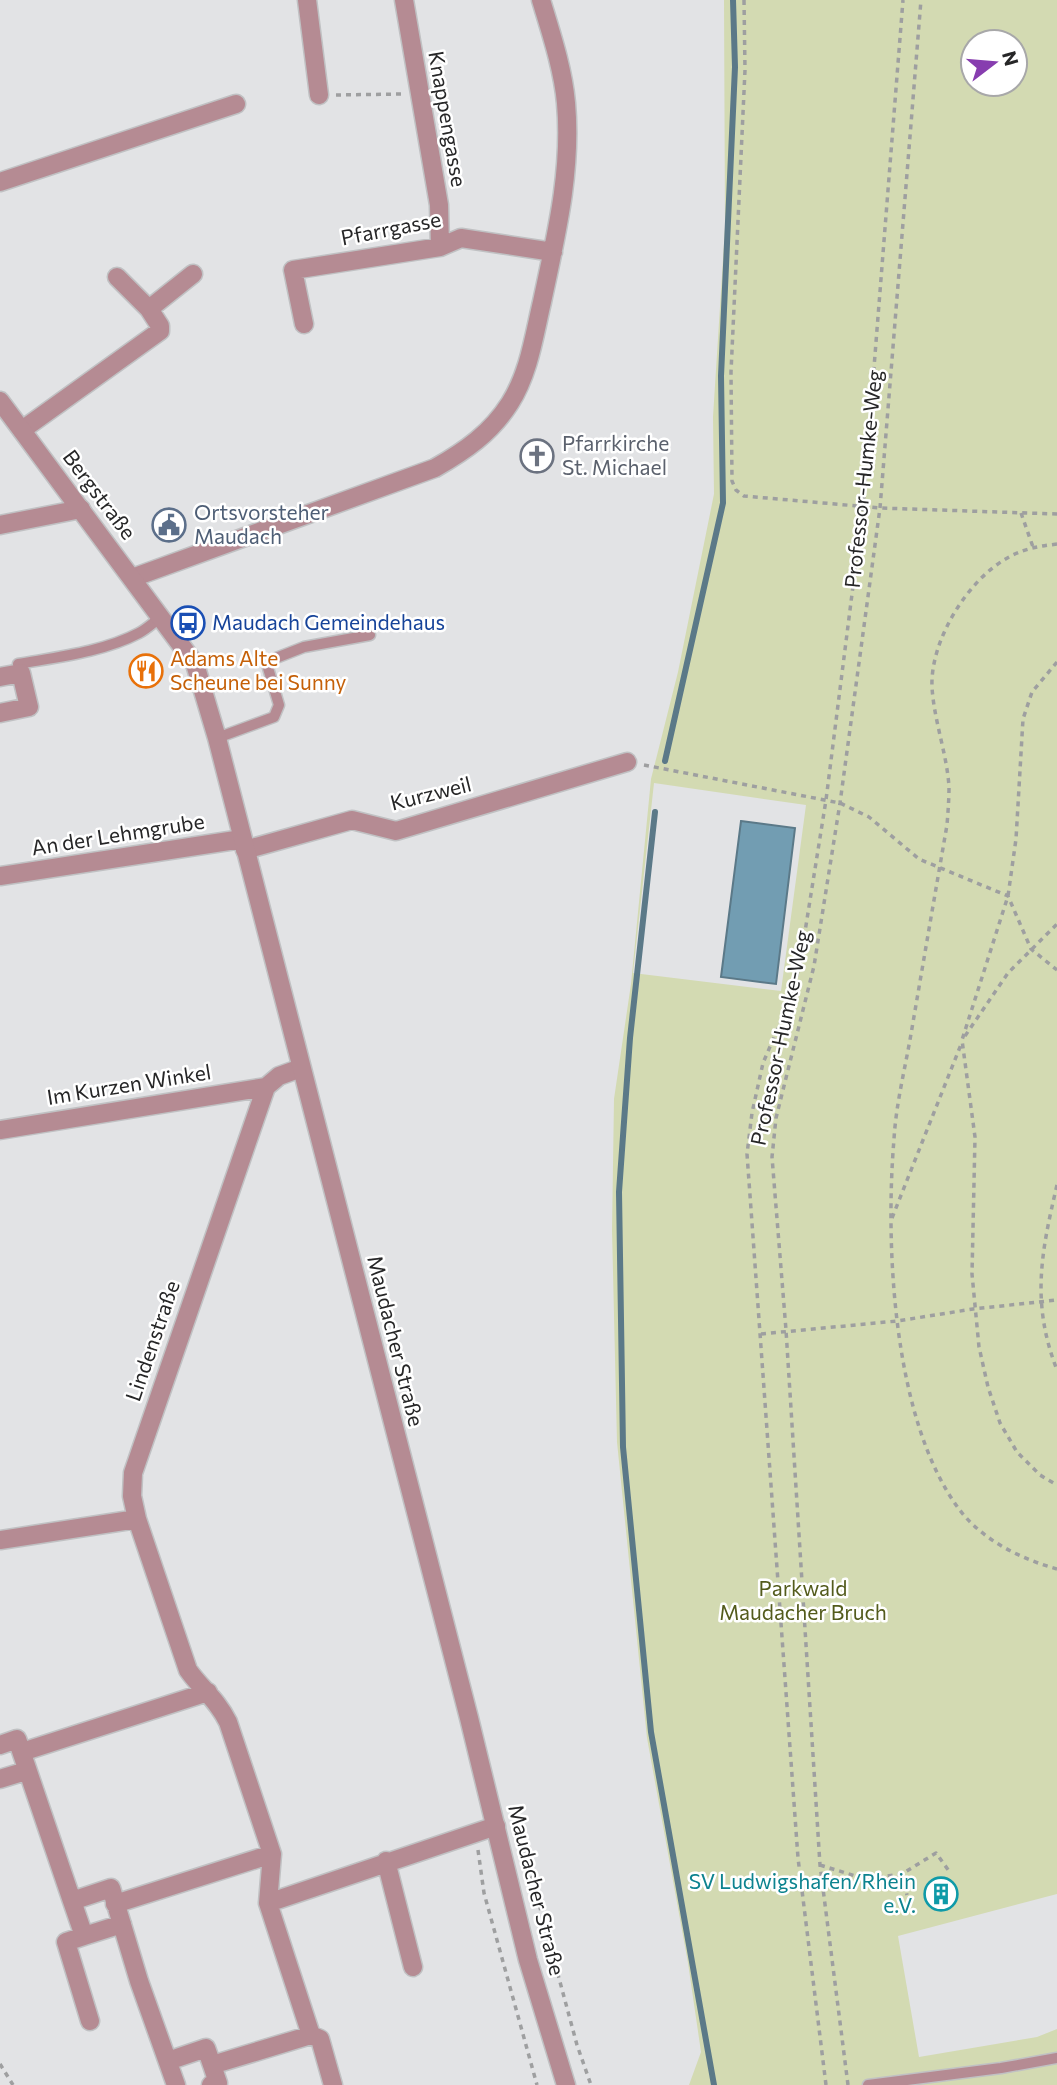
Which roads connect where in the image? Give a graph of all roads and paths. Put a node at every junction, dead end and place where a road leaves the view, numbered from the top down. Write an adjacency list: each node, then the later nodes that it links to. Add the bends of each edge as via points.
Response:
1 (307, 0): 8 (street)
2 (404, 0): 7 (street, Knappengasse)
3 (541, 0): 12 (street, via 566,114 565,175)
4 (744, 0): 19 (path, via 731,372 732,481 744,496)
5 (903, 0): 19 (path)
6 (920, 0): 20 (path, Professor-Humke-Weg)
7 (419, 94): 8 (path); 11 (street, Knappengasse, via 439,205)
8 (319, 95)
9 (236, 104): 10 (street)
10 (0, 182)
11 (440, 247): 12 (street, Pfarrgasse, via 461,238); 16 (street, Pfarrgasse, via 293,270)
12 (553, 252): 27 (street, via 523,377 511,402 478,441 410,479)
13 (193, 274): 15 (street)
14 (117, 277): 15 (street)
15 (149, 309): 18 (street, via 160,331)
16 (304, 324)
17 (0, 401): 18 (street, Bergstraße)
18 (22, 430): 21 (street, Bergstraße)
19 (863, 507): 20 (path); 36 (path)
20 (880, 508): 22 (path); 37 (path, Professor-Humke-Weg)
21 (81, 509): 24 (street); 27 (street, Bergstraße)
22 (1021, 513): 23 (path); 26 (path)
23 (1057, 514)
24 (0, 525)
25 (1057, 544): 26 (path)
26 (1033, 547): 39 (path, via 1009,556 984,576 954,612 935,658 932,687 948,786)
27 (132, 578): 28 (street, Bergstraße)
28 (161, 617): 31 (lane, via 139,633 106,645); 34 (street, Maudacher Straße, via 195,664)
29 (370, 635): 34 (lane, via 304,647 276,658 268,668 279,705 274,717)
30 (1057, 662): 41 (path, via 1032,692 1023,719)
31 (18, 664)
32 (0, 677): 33 (street, via 21,673 29,708)
33 (0, 713)
34 (217, 738): 38 (street, Maudacher Straße)
35 (627, 762): 36 (path); 38 (street, Kurzweil, via 396,831 352,820)
36 (826, 800): 37 (path); 56 (path, via 800,963 791,998 763,1063 747,1154)
37 (841, 803): 39 (path, via 869,817 919,859); 55 (path, Professor-Humke-Weg, via 814,967 776,1118 772,1157)
38 (244, 844): 40 (street, An der Lehmgrube); 46 (street, Maudacher Straße)
39 (940, 867): 41 (path); 50 (path, via 894,1138)
40 (0, 876)
41 (1008, 896): 43 (path); 45 (path)
42 (1057, 924): 43 (path)
43 (1031, 949): 44 (path); 45 (path, via 1008,973)
44 (1057, 970)
45 (962, 1040): 50 (path); 53 (path, via 975,1137)
46 (301, 1068): 47 (street); 67 (street, Maudacher Straße)
47 (266, 1087): 48 (street, Im Kurzen Winkel); 59 (street, Lindenstraße, via 133,1473)
48 (0, 1130)
49 (1057, 1185): 52 (path, via 1047,1226)
50 (891, 1220): 54 (path)
51 (1057, 1300): 52 (path)
52 (1040, 1301): 53 (path); 57 (path, via 1046,1342)
53 (973, 1309): 54 (path); 58 (path, via 1000,1423 1017,1452)
54 (897, 1321): 55 (path); 61 (path, via 909,1393 931,1464 960,1510 989,1538)
55 (786, 1332): 56 (path); 71 (path, Professor-Humke-Weg)
56 (761, 1334): 94 (path, via 798,1858)
57 (1057, 1370)
58 (1057, 1485)
59 (137, 1519): 60 (street); 62 (street, Lindenstraße, via 188,1670)
60 (0, 1540)
61 (1057, 1569)
62 (208, 1692): 64 (street); 69 (street, Lindenstraße, via 228,1722)
63 (0, 1745): 64 (street, via 17,1739)
64 (22, 1752): 65 (street)
65 (26, 1771): 66 (street); 75 (street)
66 (0, 1779)
67 (503, 1822): 68 (street); 92 (street, Maudacher Straße, via 528,1960); 93 (path, via 522,1841)
68 (475, 1832): 70 (street); 91 (path, via 484,1893)
69 (272, 1854): 76 (street); 77 (street)
70 (386, 1861): 76 (street); 80 (street)
71 (820, 1865): 73 (path, via 865,1879); 95 (path, Professor-Humke-Weg)
72 (949, 1871): 73 (path, via 936,1853)
73 (902, 1874): 74 (path)
74 (907, 1895)
75 (72, 1901): 77 (street, via 111,1888); 79 (street)
76 (268, 1903): 82 (street)
77 (115, 1904): 78 (street)
78 (122, 1924): 79 (street); 84 (street)
79 (84, 1936): 81 (street, via 66,1942)
80 (413, 1967)
81 (90, 2021)
82 (311, 2035): 86 (street); 90 (street, via 320,2039)
83 (1057, 2058): 96 (lane)
84 (167, 2061): 86 (street, via 206,2048); 88 (street)
85 (0, 2064): 87 (path)
86 (212, 2065): 89 (street, via 218,2083)
87 (13, 2085)
88 (176, 2085)
89 (211, 2085)
90 (333, 2085)
91 (537, 2085)
92 (566, 2085)
93 (591, 2085)
94 (826, 2085)
95 (848, 2085)
96 (868, 2085)

